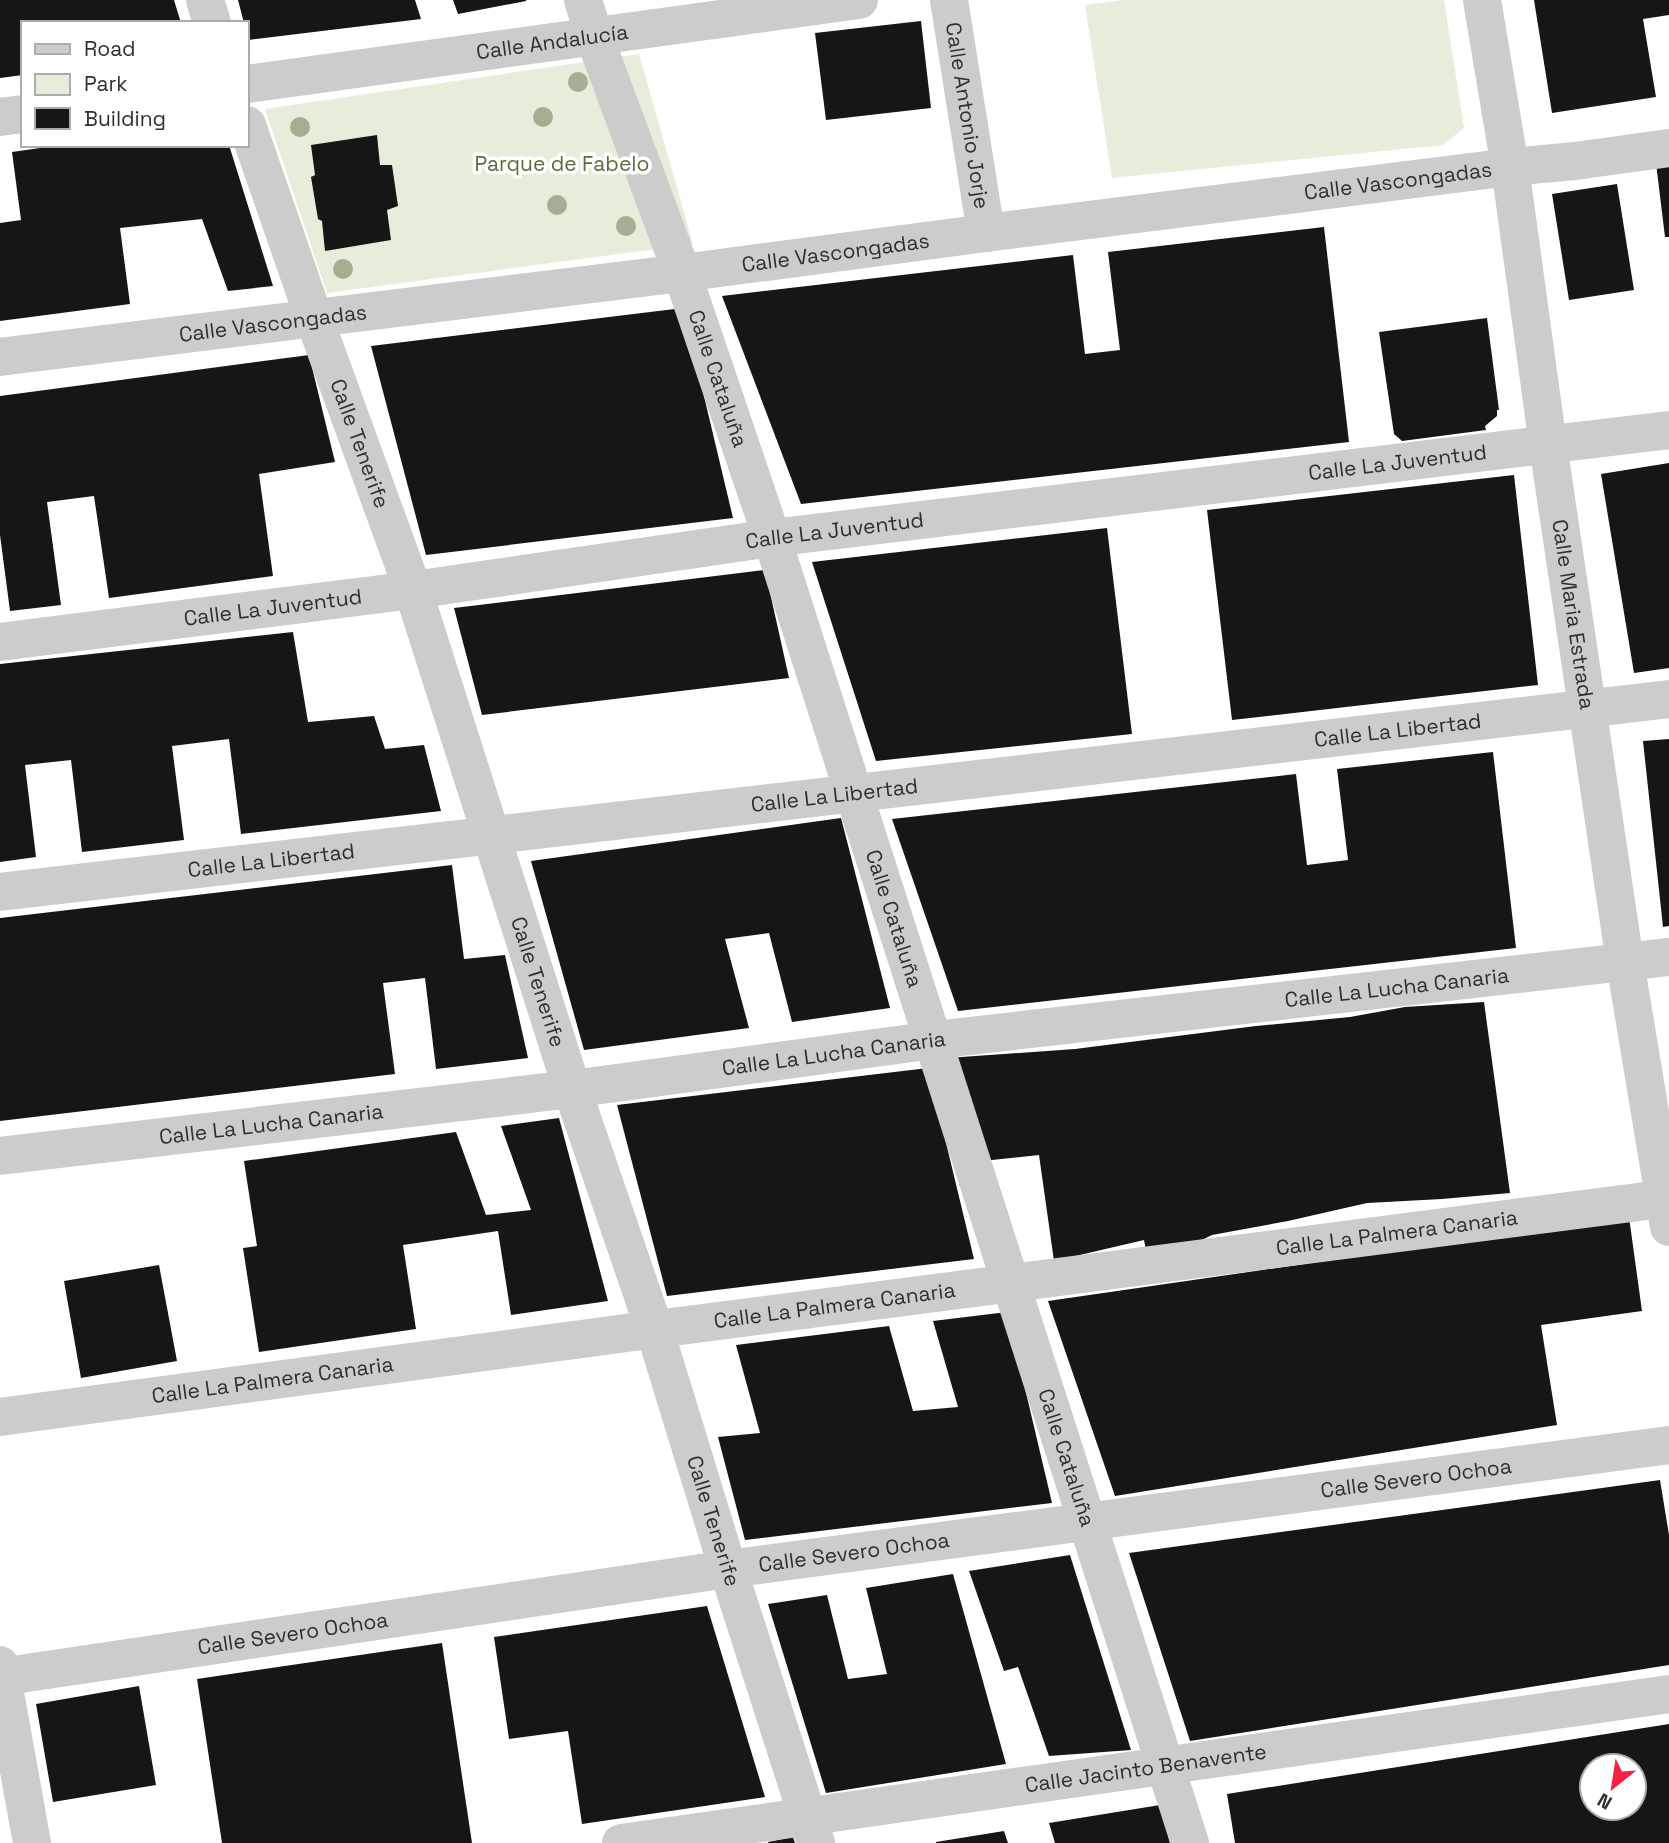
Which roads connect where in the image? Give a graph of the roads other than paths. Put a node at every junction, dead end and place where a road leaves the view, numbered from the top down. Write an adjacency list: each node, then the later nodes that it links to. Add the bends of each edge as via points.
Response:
1 (205, 0): 6 (street)
2 (583, 0): 7 (street, Calle Cataluña)
3 (859, 0): 7 (street, Calle Andalucía)
4 (949, 0): 14 (street, Calle Antonio Jorje)
5 (1482, 0): 13 (street, Calle Maria Estrada)
6 (211, 21)
7 (594, 36): 8 (street, Calle Andalucía); 15 (street, Calle Cataluña)
8 (248, 84)
9 (21, 114): 10 (street)
10 (0, 117)
11 (248, 128): 16 (street, Calle Tenerife)
12 (1669, 148): 13 (street, Calle Vascongadas)
13 (1510, 167): 14 (street, Calle Vascongadas); 19 (street, Calle Maria Estrada)
14 (986, 233): 15 (street, Calle Vascongadas)
15 (682, 273): 16 (street, Calle Vascongadas); 20 (street, Calle Cataluña)
16 (314, 318): 17 (street, Calle Vascongadas); 21 (street, Calle Tenerife)
17 (0, 357)
18 (1669, 430): 19 (street, Calle La Juventud)
19 (1548, 445): 20 (street, Calle La Juventud); 24 (street, Calle Maria Estrada)
20 (772, 538): 21 (street, Calle La Juventud); 25 (street, Calle Cataluña)
21 (413, 590): 22 (street, Calle La Juventud); 26 (street, Calle Tenerife)
22 (0, 642)
23 (1669, 699): 24 (street, Calle La Libertad)
24 (1588, 708): 25 (street, Calle La Libertad); 29 (street, Calle Maria Estrada)
25 (853, 794): 26 (street, Calle La Libertad); 30 (street, Calle Cataluña)
26 (491, 835): 27 (street, Calle La Libertad); 31 (street, Calle Tenerife)
27 (0, 892)
28 (1669, 957): 29 (street, Calle La Lucha Canaria)
29 (1625, 962): 30 (street, Calle La Lucha Canaria); 33 (street, Calle Maria Estrada)
30 (934, 1040): 31 (street, Calle La Lucha Canaria); 34 (street, Calle Cataluña)
31 (572, 1088): 32 (street, Calle La Lucha Canaria); 35 (street, Calle Tenerife)
32 (0, 1156)
33 (1667, 1208): 34 (street, Calle La Palmera Canaria)
34 (1011, 1284): 35 (street, Calle La Palmera Canaria); 38 (street, Calle Cataluña)
35 (654, 1328): 36 (street, Calle La Palmera Canaria); 39 (street, Calle Tenerife)
36 (0, 1417)
37 (1669, 1445): 38 (street, Calle Severo Ochoa)
38 (1088, 1523): 39 (street, Calle Severo Ochoa); 42 (street, Calle Cataluña)
39 (728, 1569): 40 (street, Calle Severo Ochoa); 43 (street, Calle Tenerife)
40 (1, 1673): 44 (street)
41 (1669, 1694): 42 (street, Calle Jacinto Benavente)
42 (1166, 1766): 43 (street, Calle Jacinto Benavente); 46 (street, Calle Cataluña)
43 (812, 1830): 45 (street, Calle Jacinto Benavente)
44 (32, 1843)
45 (621, 1843)
46 (1190, 1843)

